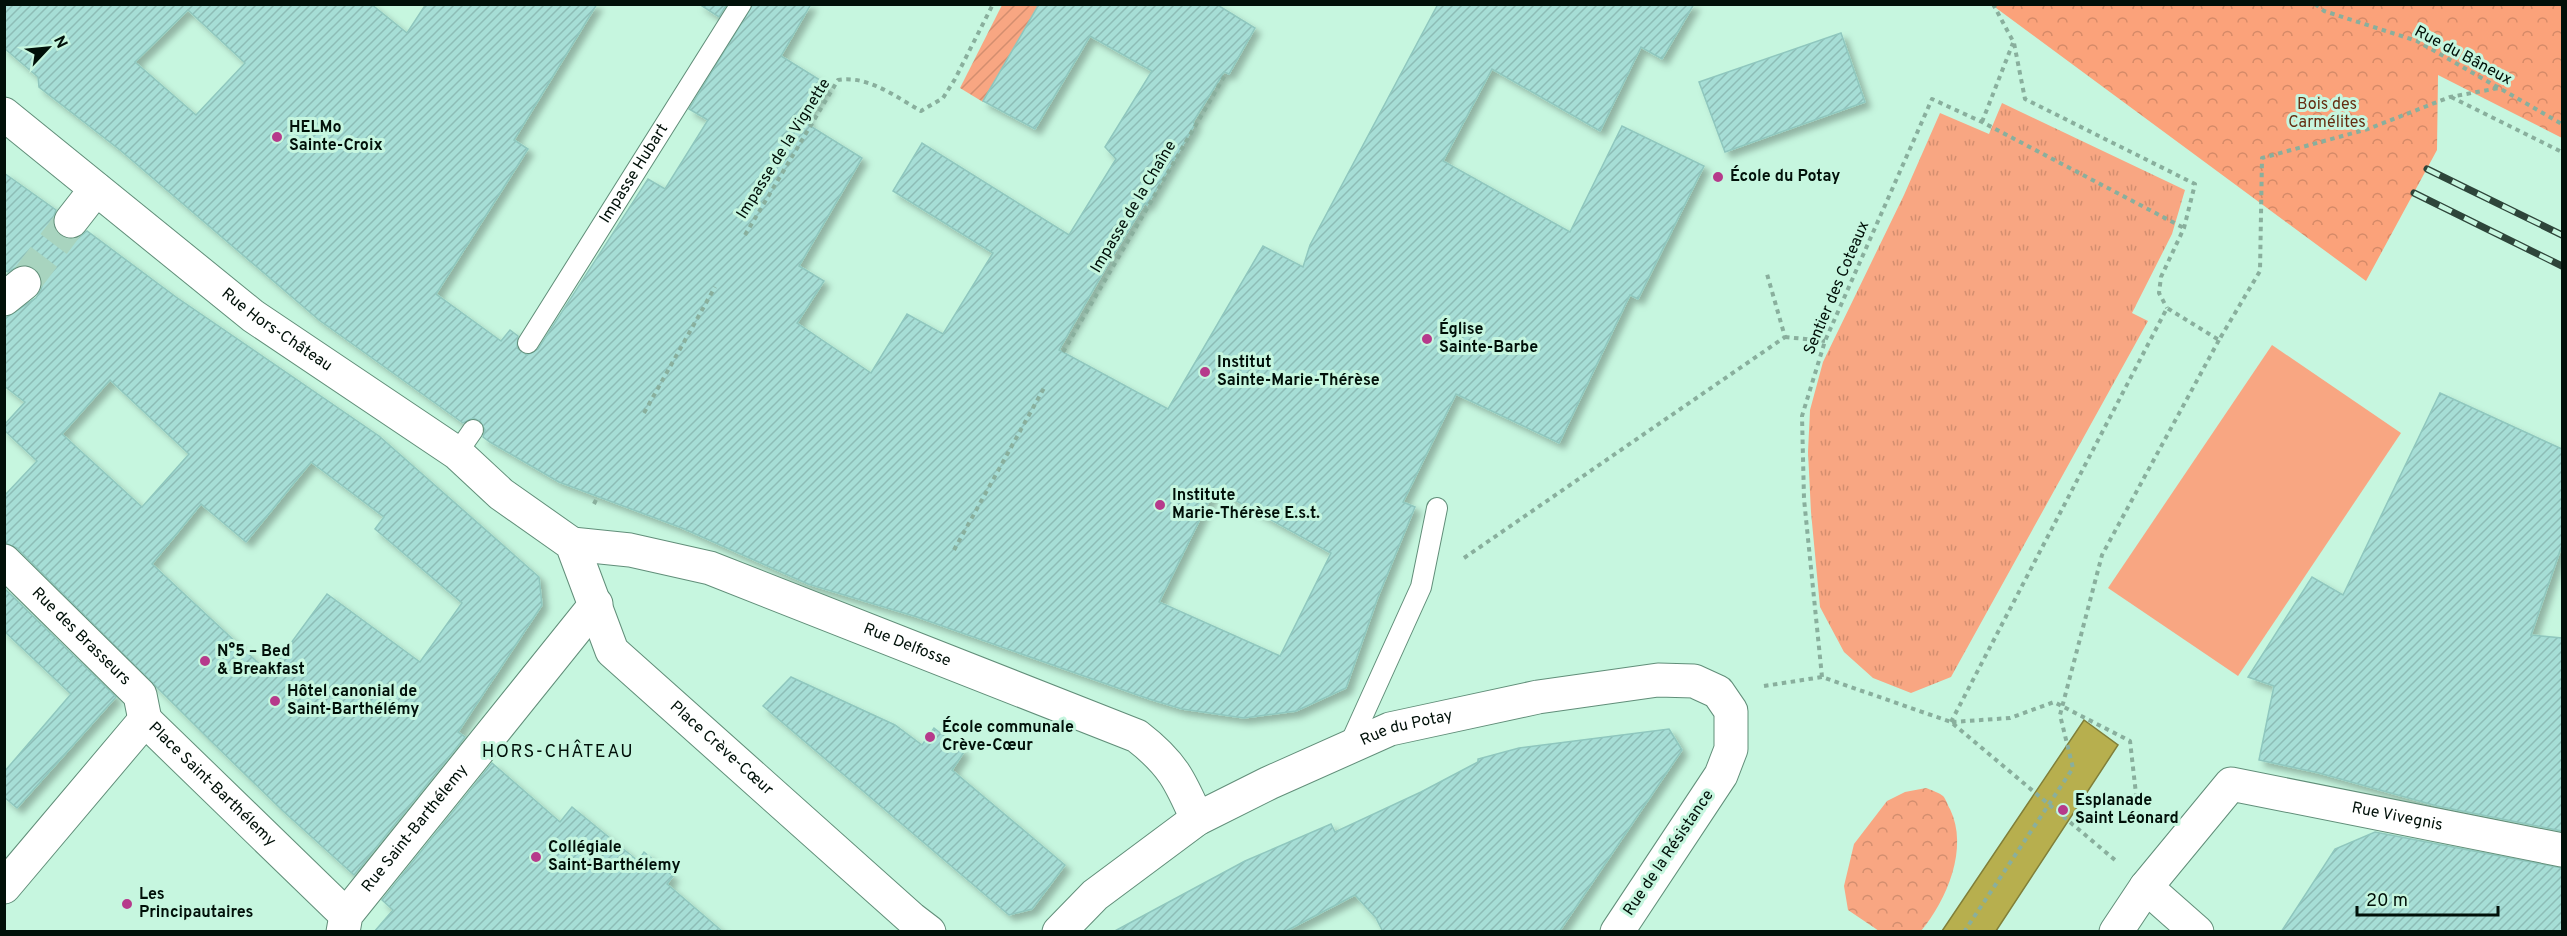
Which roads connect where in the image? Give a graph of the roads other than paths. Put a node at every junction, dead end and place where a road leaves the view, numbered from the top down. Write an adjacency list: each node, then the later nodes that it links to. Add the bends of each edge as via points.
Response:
1 (741, 4): 5 (lane, Impasse Hubart)
2 (4, 114): 3 (street, Rue Hors-Château)
3 (96, 189): 4 (street); 7 (street, Rue Hors-Château, via 253,316 465,442 501,494)
4 (71, 221)
5 (528, 343)
6 (1437, 508): 11 (lane, via 1421,587)
7 (564, 539): 9 (street, Place Crève-Cœur); 13 (street, Rue Delfosse, via 710,568 1137,736 1159,753 1178,777)
8 (4, 561): 10 (street, Rue des Brasseurs, via 140,695)
9 (596, 603): 17 (street, Rue Saint-Barthélemy); 18 (street, Place Crève-Cœur, via 612,651)
10 (145, 720): 15 (street, Place Saint-Barthélemy); 17 (street, Place Saint-Barthélemy)
11 (1349, 746): 12 (street, Rue du Potay, via 1390,729 1538,697 1658,680 1694,681 1718,692 1731,711 1731,749); 13 (street, Rue du Potay)
12 (1721, 775): 20 (street, Rue de la Résistance)
13 (1197, 819): 19 (street, Rue du Potay, via 1095,895)
14 (2562, 850): 16 (street, Rue Vivegnis, via 2231,784)
15 (4, 887)
16 (2146, 887): 21 (street); 22 (street)
17 (344, 923)
18 (929, 932)
19 (1059, 932)
20 (1617, 932)
21 (2116, 932)
22 (2197, 932)

